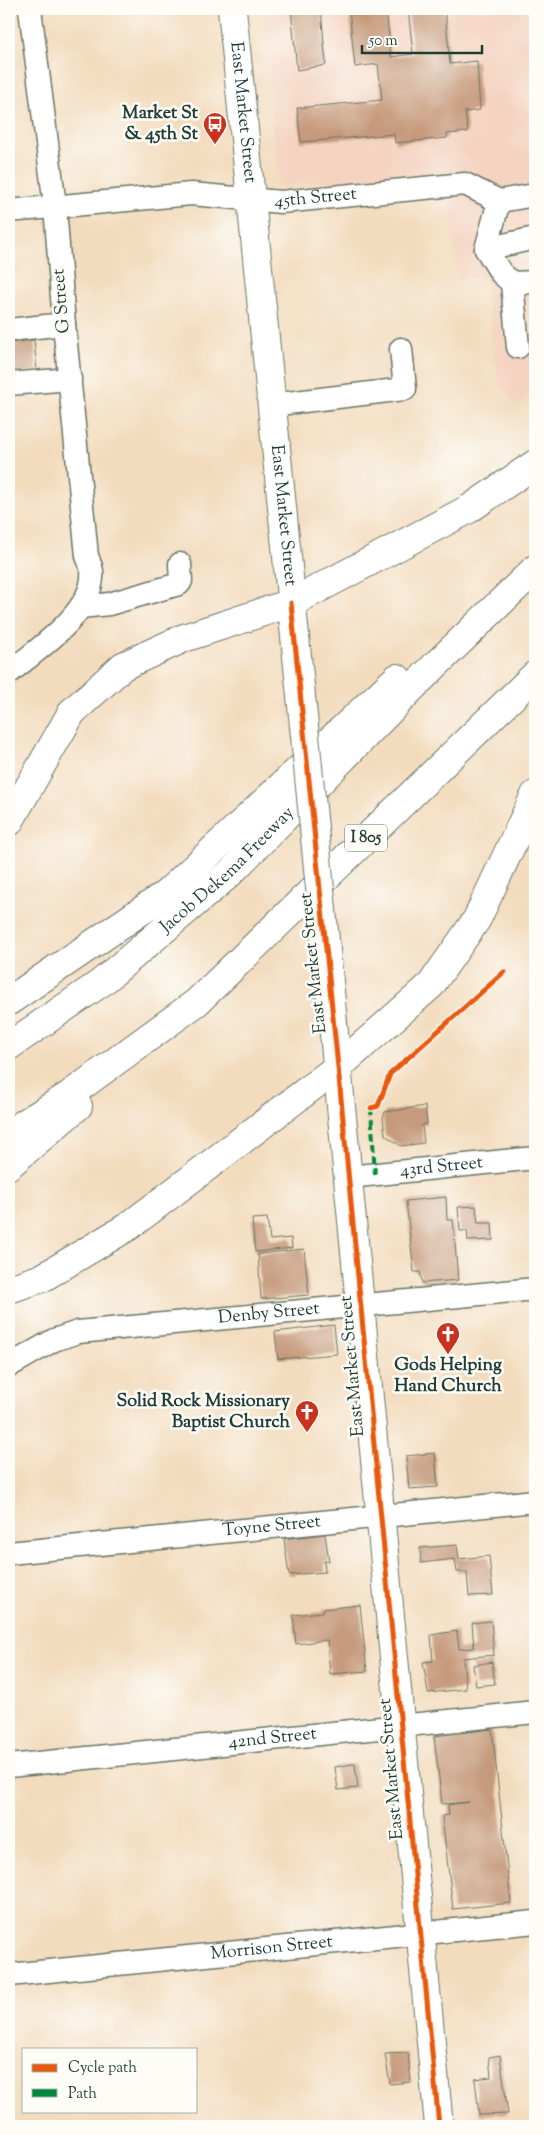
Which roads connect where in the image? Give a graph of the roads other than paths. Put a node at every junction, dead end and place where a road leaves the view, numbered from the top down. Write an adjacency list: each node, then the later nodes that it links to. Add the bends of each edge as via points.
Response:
1 (30, 9): 6 (street, G Street)
2 (232, 9): 4 (main road, East Market Street)
3 (535, 194): 5 (street)
4 (250, 199): 5 (street, 45th Street, via 281,202 465,184); 6 (street, 45th Street, via 191,194); 18 (main road, East Market Street)
5 (499, 201): 9 (street)
6 (55, 206): 7 (street, 45th Street); 12 (street, G Street)
7 (9, 211)
8 (535, 238): 9 (street)
9 (486, 249): 11 (street)
10 (535, 282): 11 (street)
11 (512, 283): 14 (street)
12 (64, 324): 13 (street); 16 (street, G Street)
13 (9, 330)
14 (518, 348)
15 (401, 349): 18 (street, via 405,389)
16 (70, 379): 17 (street); 23 (street, G Street, via 87,556 92,571)
17 (9, 384)
18 (270, 405): 24 (main road, East Market Street)
19 (535, 464): 24 (main road, via 469,509)
20 (180, 564): 23 (street, via 179,584 109,604)
21 (535, 564): 29 (main road, via 393,682 166,894)
22 (535, 569): 31 (main road, Jacob Dekema Freeway, via 418,682 229,874 102,982)
23 (85, 600): 25 (street, via 78,613)
24 (291, 603): 28 (main road, via 184,638 123,666 72,712); 32 (main road, East Market Street, bridge)
25 (9, 674)
26 (535, 675): 30 (main road, I 805)
27 (535, 795): 32 (main road, via 477,919 431,985)
28 (9, 822)
29 (9, 1001)
30 (197, 1002): 33 (main road, I 805, via 68,1096); 35 (main road)
31 (9, 1046)
32 (338, 1067): 36 (main road, East Market Street); 37 (main road, via 129,1226 42,1278)
33 (9, 1133)
34 (535, 1158): 36 (street, 43rd Street)
35 (9, 1165)
36 (348, 1177): 39 (main road, East Market Street)
37 (9, 1289)
38 (535, 1289): 39 (street, Denby Street)
39 (362, 1306): 40 (street, Denby Street, via 78,1332 54,1340); 42 (main road, East Market Street)
40 (9, 1366)
41 (535, 1501): 42 (street, Toyne Street)
42 (380, 1516): 43 (street, Toyne Street); 45 (main road, East Market Street)
43 (9, 1553)
44 (535, 1712): 45 (street, 42nd Street)
45 (402, 1724): 46 (street, 42nd Street); 48 (main road, East Market Street)
46 (9, 1766)
47 (535, 1922): 48 (street, Morrison Street)
48 (421, 1934): 49 (street, Morrison Street); 50 (main road, East Market Street)
49 (9, 1975)
50 (439, 2126)

